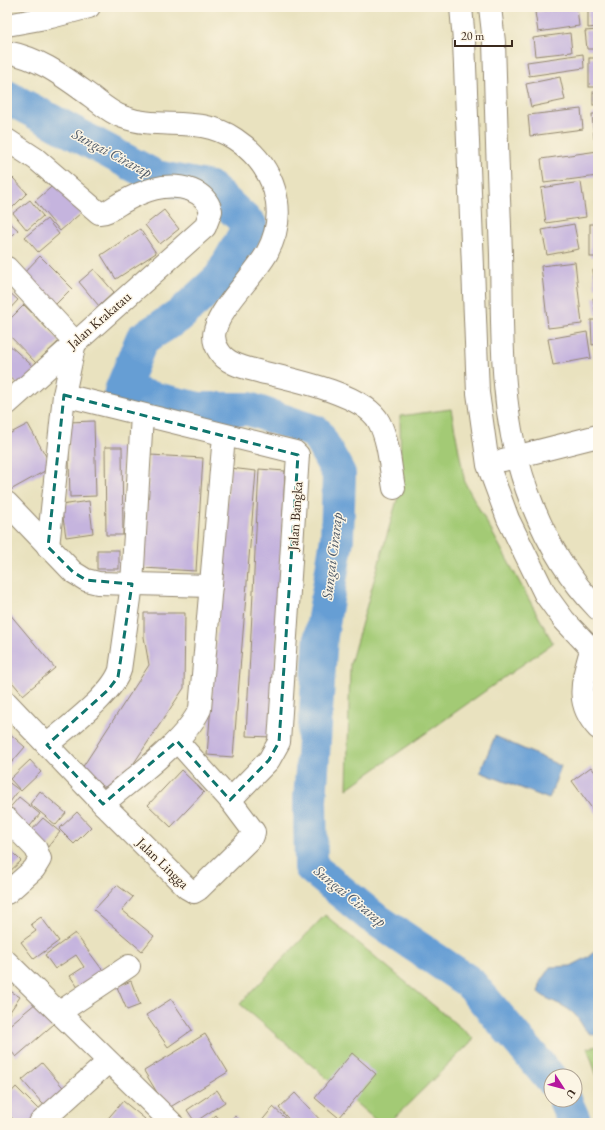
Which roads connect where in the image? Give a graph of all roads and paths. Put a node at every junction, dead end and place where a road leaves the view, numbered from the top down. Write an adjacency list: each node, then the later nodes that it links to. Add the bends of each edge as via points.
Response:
1 (88, 7): 4 (street)
2 (461, 7): 15 (street, via 478,393)
3 (490, 7): 14 (street, via 494,42 505,385)
4 (7, 25)
5 (7, 52): 16 (street, via 41,62 122,117 146,122 193,123 217,130 236,139 263,165 272,180 277,196 277,217 273,235 268,252 220,317 214,332 216,346 224,357 239,365 352,399 372,412 384,434)
6 (7, 140): 8 (street, Jalan Krakatau, via 36,160 99,212 106,212 131,197 156,188 176,186 194,191 206,200 211,211 205,227)
7 (7, 268): 8 (street)
8 (75, 342): 9 (street, Jalan Krakatau); 10 (street)
9 (11, 393)
10 (64, 395): 11 (street, Jalan Bangka); 18 (street)
11 (142, 415): 12 (street, Jalan Bangka); 19 (street)
12 (224, 436): 20 (street); 27 (street, Jalan Bangka, via 295,452 299,457 279,742 269,760)
13 (598, 436): 14 (street)
14 (516, 457): 15 (street); 21 (street, via 533,506 552,547 571,577)
15 (488, 465): 22 (street, via 508,519 545,594)
16 (394, 488)
17 (9, 508): 18 (street)
18 (48, 547): 19 (street, via 73,572 86,580)
19 (132, 584): 20 (street); 26 (street, via 118,677 108,690)
20 (212, 586): 25 (street, via 200,709)
21 (598, 609)
22 (594, 653): 24 (street, via 582,686 586,709)
23 (7, 703): 26 (street, Jalan Lingga)
24 (598, 728)
25 (177, 741): 27 (street, Jalan Lingga); 28 (street)
26 (47, 745): 28 (street, Jalan Lingga)
27 (230, 800): 28 (street, Jalan Lingga, via 253,828 254,834 194,892)
28 (103, 804)
29 (7, 819): 30 (street, via 36,849 40,859 34,869)
30 (7, 893)
31 (7, 962): 33 (street)
32 (129, 966): 33 (street)
33 (60, 1012): 34 (street)
34 (108, 1062): 35 (street); 36 (street)
35 (40, 1123)
36 (172, 1123)

